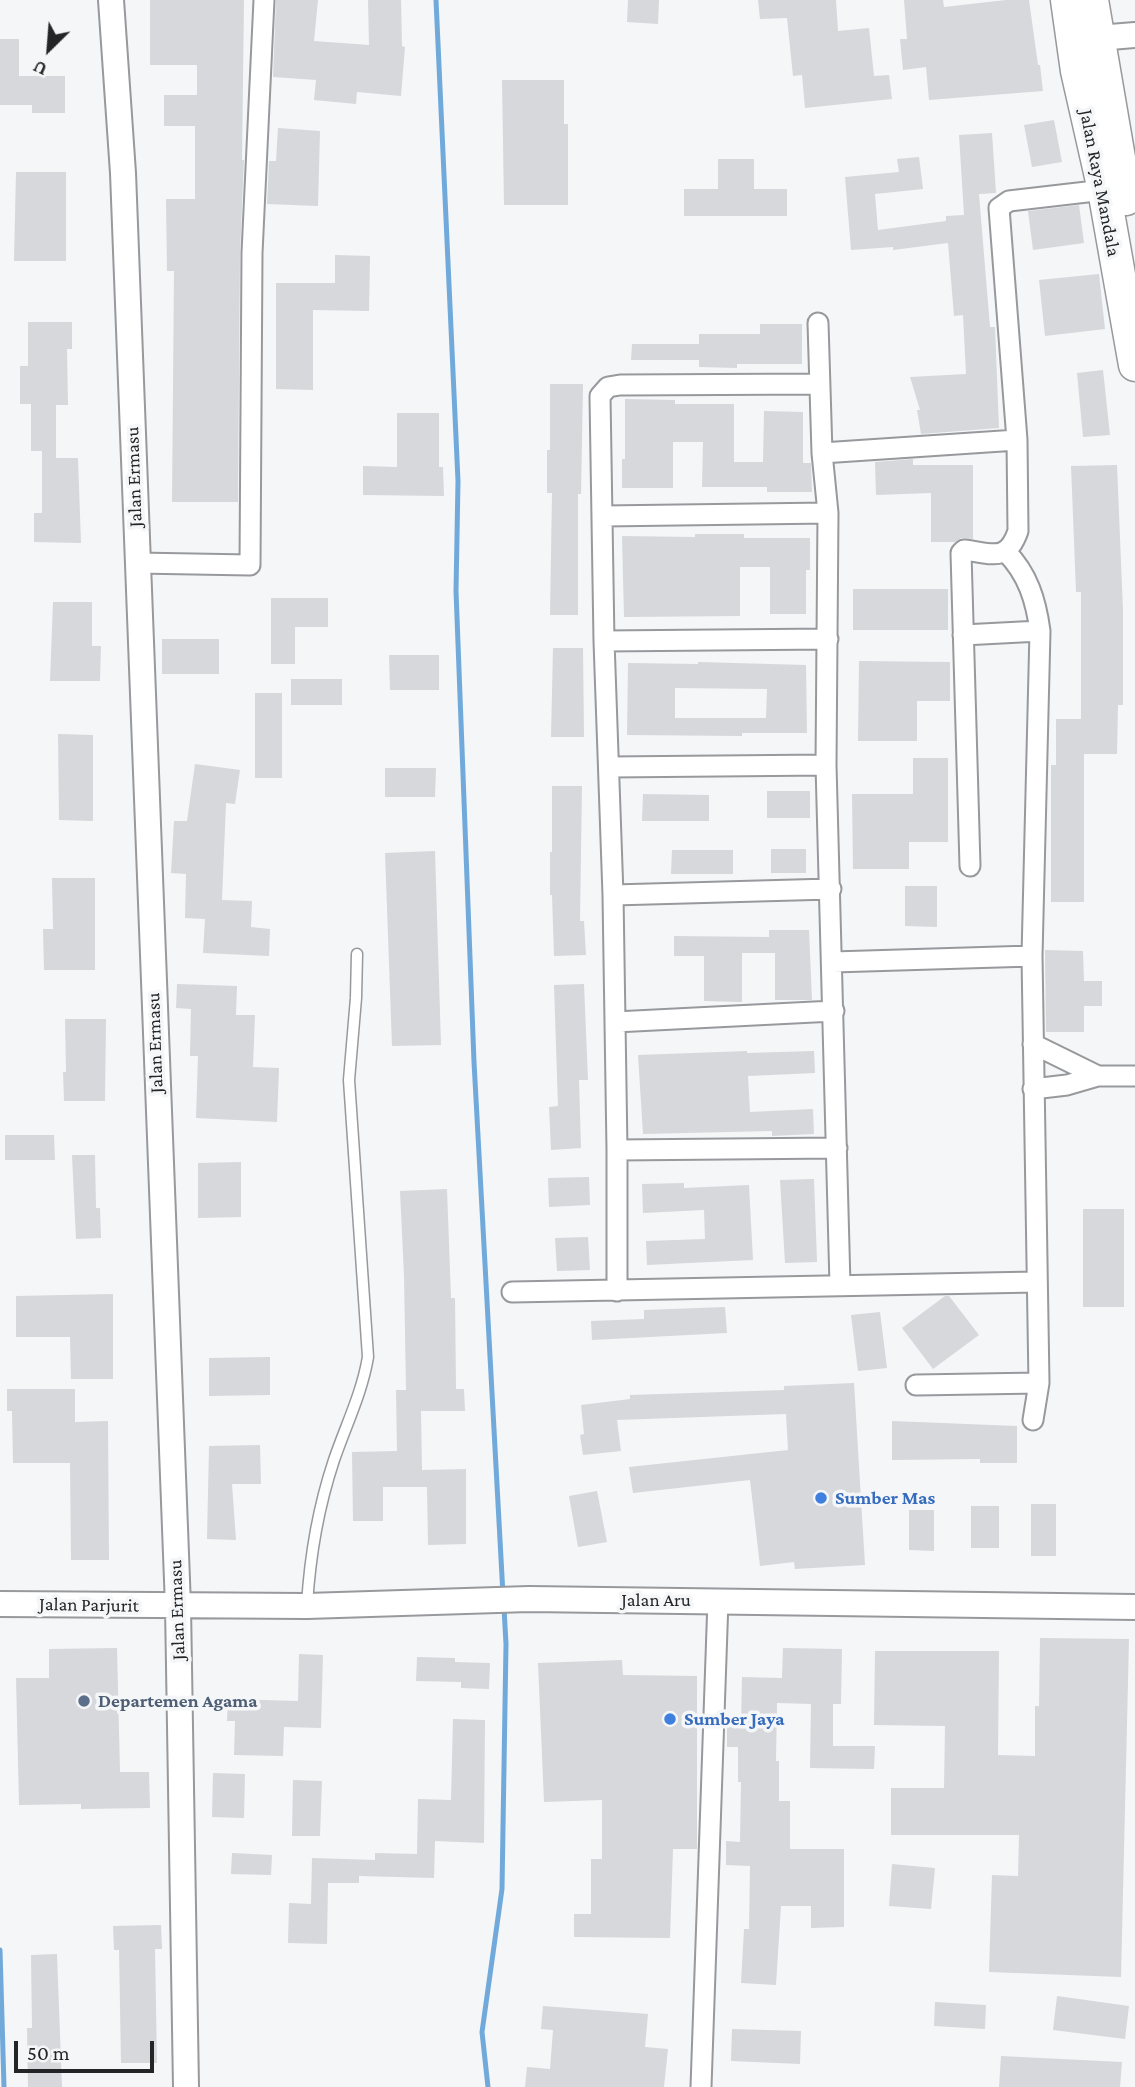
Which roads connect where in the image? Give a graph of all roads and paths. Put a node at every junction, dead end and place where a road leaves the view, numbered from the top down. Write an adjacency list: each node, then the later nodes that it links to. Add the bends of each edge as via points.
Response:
1 (111, 0): 17 (street, Jalan Ermasu, via 123,173)
2 (264, 0): 17 (street, via 253,253 250,565)
3 (1067, 0): 7 (highway, Jalan Raya Mandala, via 1077,71)
4 (1092, 0): 6 (highway, Jalan Raya Mandala)
5 (1135, 35): 6 (street)
6 (1098, 38): 8 (highway, Jalan Raya Mandala)
7 (1104, 191): 10 (highway, Jalan Raya Mandala); 12 (street, via 1009,201 999,208)
8 (1135, 245)
9 (818, 323): 11 (street)
10 (1135, 365)
11 (819, 384): 13 (street); 15 (street, via 608,387 600,396)
12 (1017, 440): 13 (street); 16 (street, via 1018,531)
13 (822, 453): 14 (street)
14 (828, 513): 15 (street); 20 (street)
15 (603, 516): 21 (street)
16 (1006, 552): 18 (street, via 1019,565 1035,599); 19 (street, via 962,551)
17 (137, 563): 47 (street, Jalan Ermasu)
18 (1040, 631): 19 (street); 28 (street)
19 (963, 635): 24 (street)
20 (828, 639): 21 (street); 22 (street)
21 (604, 641): 23 (street)
22 (826, 765): 23 (street); 25 (street)
23 (610, 767): 26 (street)
24 (970, 866)
25 (831, 889): 26 (street); 29 (street)
26 (613, 895): 31 (street)
27 (357, 954): 48 (lane, via 349,1080 368,1357 363,1386 333,1462 318,1518)
28 (1032, 956): 29 (street); 32 (street)
29 (833, 962): 30 (street)
30 (834, 1011): 31 (street); 36 (street)
31 (615, 1022): 37 (street)
32 (1033, 1044): 33 (street); 35 (street)
33 (1098, 1076): 34 (street); 35 (street)
34 (1135, 1076)
35 (1034, 1089): 38 (street)
36 (837, 1148): 37 (street); 39 (street)
37 (617, 1150): 40 (street)
38 (1037, 1282): 39 (street); 42 (street)
39 (841, 1285): 40 (street)
40 (617, 1291): 41 (street)
41 (512, 1292)
42 (1039, 1383): 43 (street); 44 (street)
43 (916, 1385)
44 (1034, 1420)
45 (718, 1600): 48 (street, Jalan Aru, via 529,1599); 49 (street, Jalan Aru); 51 (street)
46 (2, 1604): 47 (street, Jalan Parjurit)
47 (178, 1606): 48 (street, Jalan Aru); 50 (street, Jalan Ermasu)
48 (307, 1606)
49 (1135, 1607)
50 (186, 2087)
51 (701, 2087)

